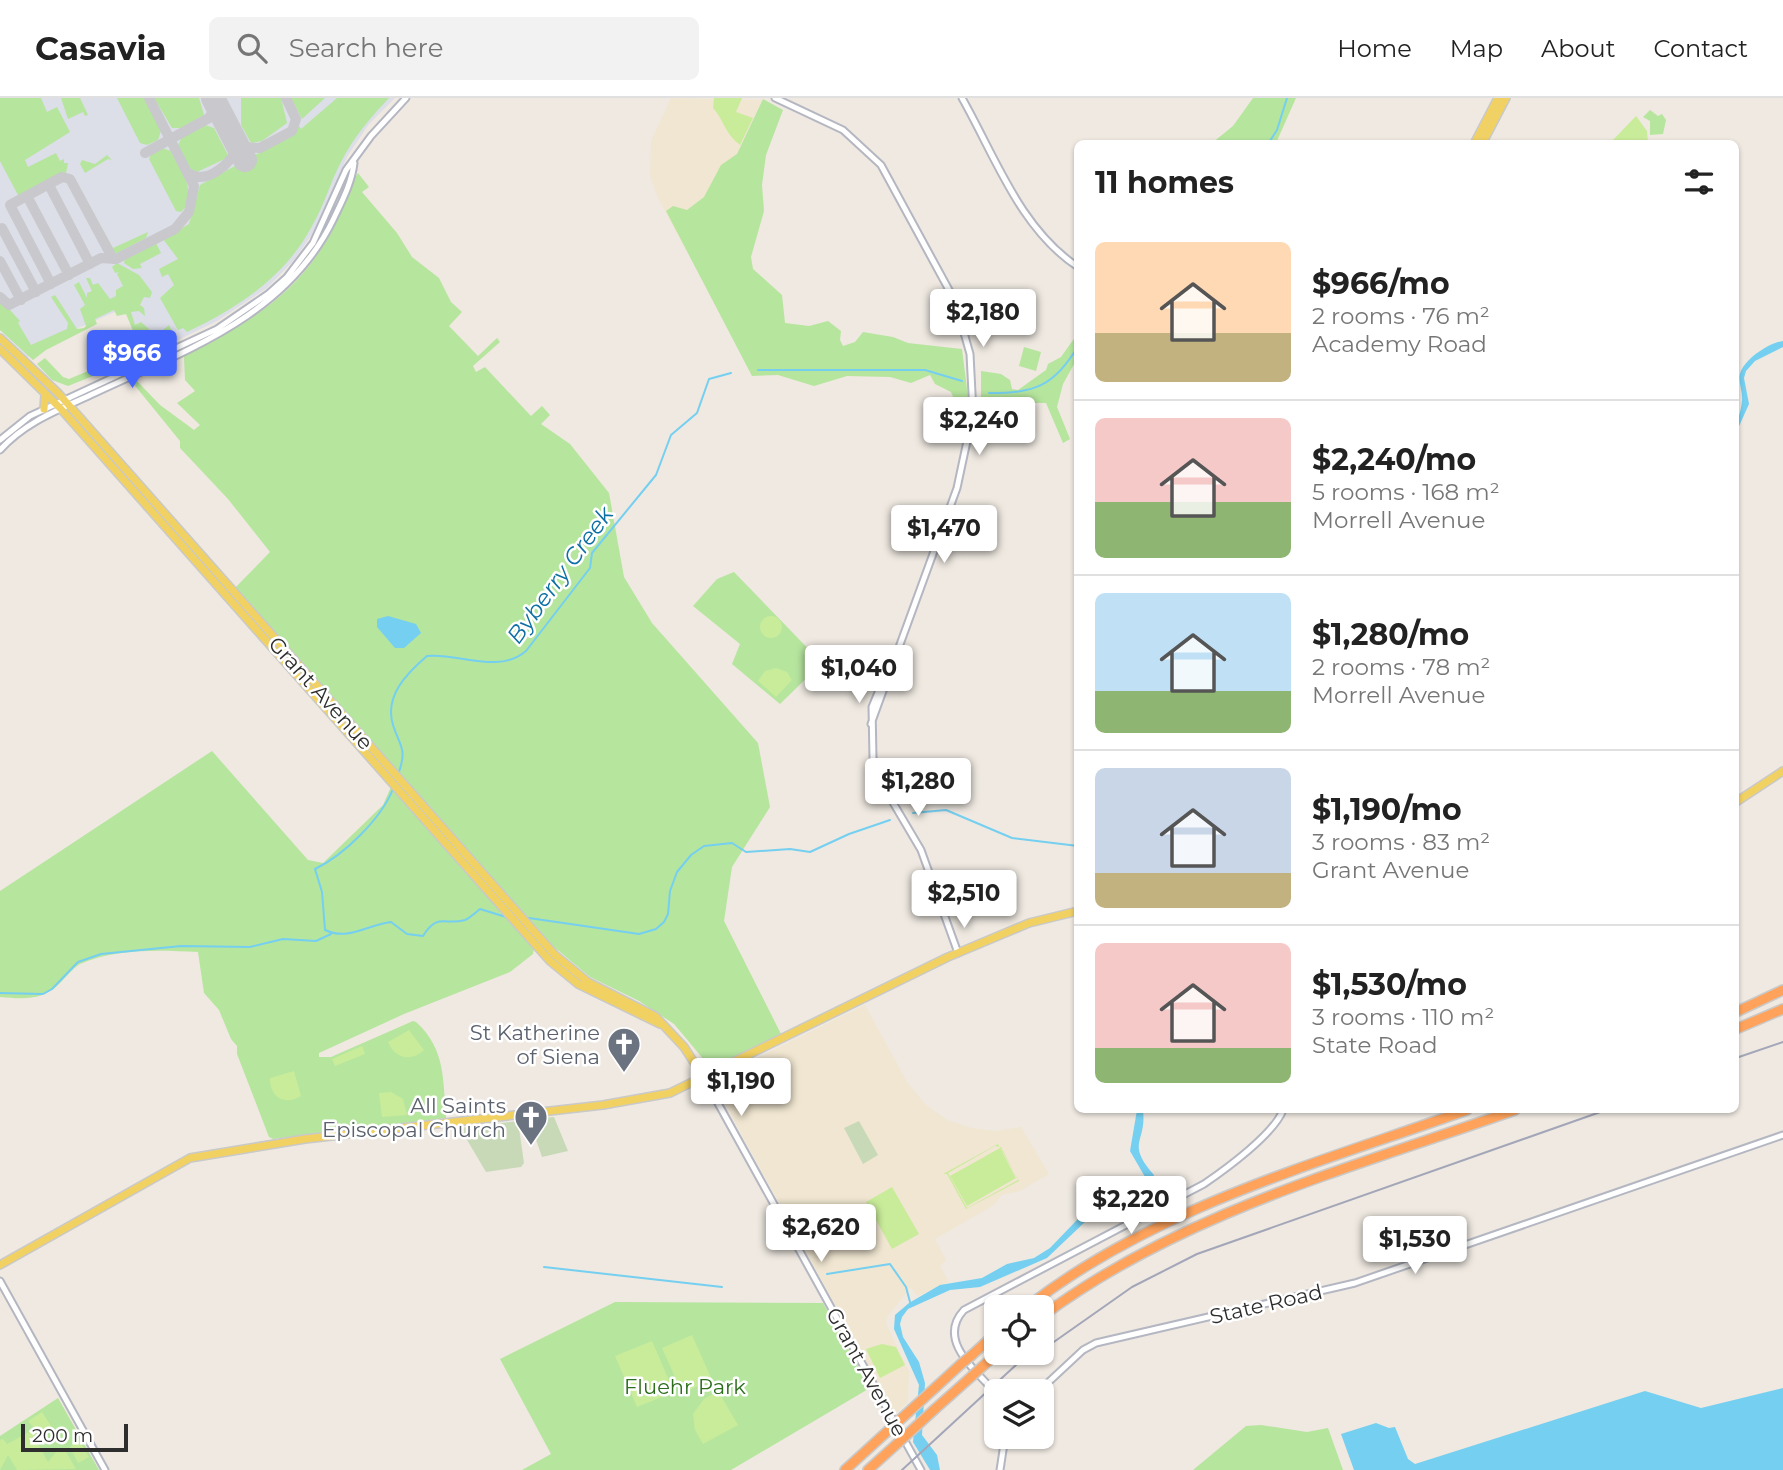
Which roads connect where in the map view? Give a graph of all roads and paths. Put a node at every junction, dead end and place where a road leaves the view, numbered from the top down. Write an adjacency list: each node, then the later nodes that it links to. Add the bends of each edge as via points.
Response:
1 (406, 98): 12 (street, via 346,170 320,231 287,277 246,312)
2 (775, 98): 19 (street, via 843,130 881,165 951,293 967,340 974,402 966,454 953,504 877,691 871,724 877,772 921,850)
3 (962, 98): 8 (street, via 1029,220 1047,244)
4 (1499, 98): 6 (main road)
5 (1506, 98): 7 (main road)
6 (1476, 140)
7 (1484, 140)
8 (1074, 264)
9 (0, 338): 10 (main road, Grant Avenue)
10 (4, 349): 11 (main road, Grant Avenue); 12 (main road, Grant Avenue)
11 (45, 393): 12 (main road, Grant Avenue); 13 (main road)
12 (62, 404): 13 (street); 15 (street); 24 (main road, Grant Avenue, via 555,955 588,982 640,1007 661,1024 684,1047)
13 (44, 409): 14 (street)
14 (0, 440)
15 (0, 450)
16 (1783, 771): 17 (main road)
17 (1739, 800)
18 (1074, 912): 19 (main road, via 1037,921)
19 (958, 953): 24 (main road)
20 (1783, 990): 22 (highway)
21 (1783, 1009): 23 (highway)
22 (1739, 1011)
23 (1739, 1028)
24 (704, 1078): 29 (main road, via 645,1099 305,1139 190,1158); 41 (street, Grant Avenue)
25 (1281, 1113): 35 (street, via 1204,1184 964,1310 955,1326 956,1346)
26 (1459, 1113): 31 (highway, via 1187,1212 1112,1250)
27 (1508, 1113): 32 (highway, via 1207,1221 1120,1264)
28 (1783, 1135): 36 (street, State Road, via 1353,1284 1096,1343)
29 (0, 1265)
30 (0, 1281): 38 (street)
31 (1045, 1295)
32 (1054, 1308)
33 (984, 1344): 39 (highway, bridge)
34 (984, 1364): 40 (highway, bridge)
35 (984, 1379)
36 (1052, 1379)
37 (1003, 1449): 42 (street)
38 (105, 1470)
39 (845, 1470)
40 (868, 1470)
41 (921, 1470)
42 (1000, 1470)

